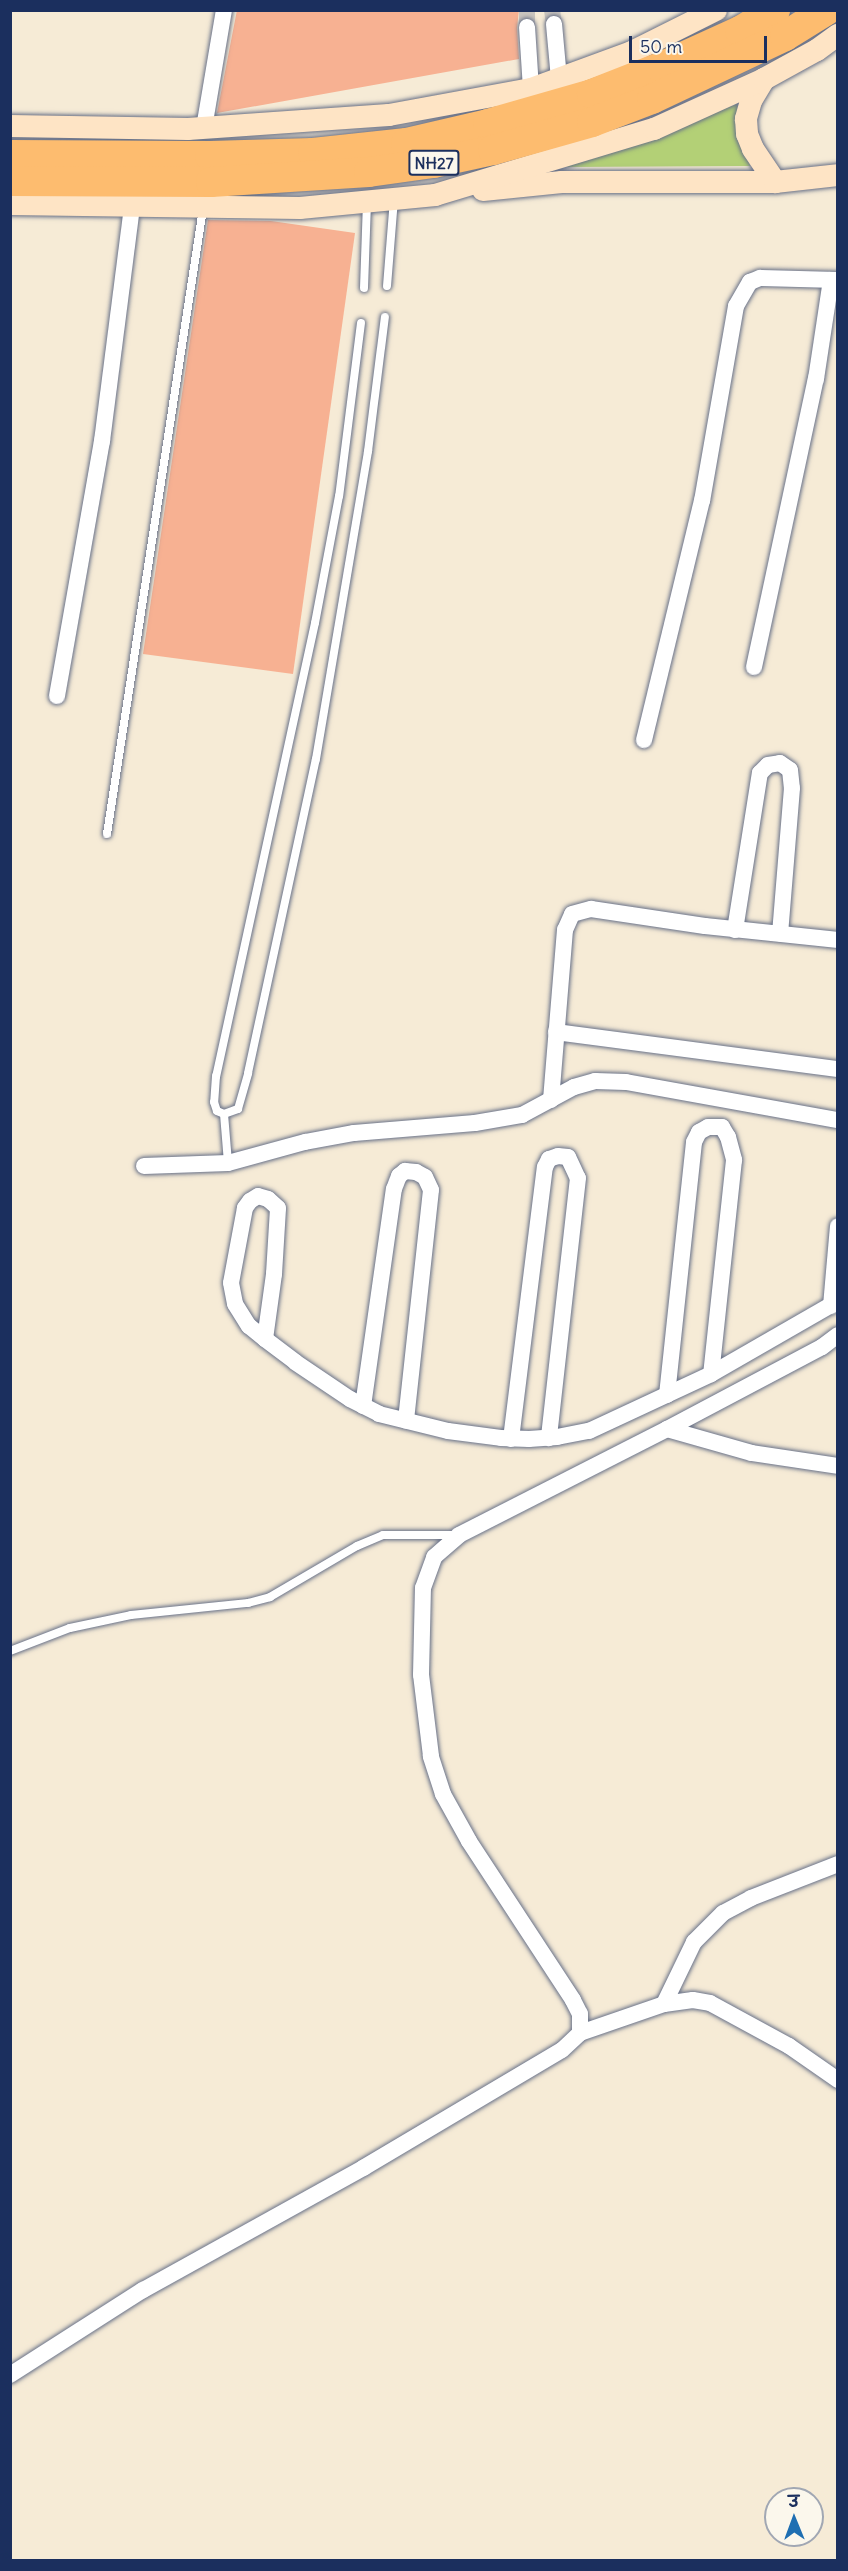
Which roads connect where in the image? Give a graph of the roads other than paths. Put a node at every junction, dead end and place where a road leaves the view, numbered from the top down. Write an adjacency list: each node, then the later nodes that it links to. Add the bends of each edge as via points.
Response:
1 (224, 10): 12 (street)
2 (716, 10): 8 (street, via 632,52)
3 (775, 10): 13 (highway, NH27, via 662,67 592,94 406,143 313,153 222,156)
4 (826, 10): 16 (highway, NH27, via 719,70 632,107 515,144 433,163 346,174 210,182)
5 (554, 24): 8 (street)
6 (527, 27): 10 (street)
7 (837, 35): 9 (street)
8 (559, 79): 10 (street)
9 (764, 79): 18 (street, via 751,100 747,134); 19 (street, via 654,129)
10 (531, 89): 12 (street, via 389,115)
11 (10, 126): 12 (street)
12 (204, 128)
13 (10, 155)
14 (837, 175): 15 (street)
15 (810, 178): 17 (street); 18 (street)
16 (10, 181)
17 (837, 181)
18 (775, 182): 19 (street, via 562,182)
19 (435, 195): 20 (street)
20 (394, 199): 21 (street); 26 (lane)
21 (367, 201): 24 (street, via 300,208); 27 (lane)
22 (10, 204): 23 (street)
23 (132, 206): 24 (street); 31 (street, via 102,441)
24 (203, 207): 33 (lane)
25 (834, 280): 30 (street); 32 (street, via 760,278 750,282 736,306 702,501)
26 (387, 286)
27 (364, 288)
28 (385, 317): 40 (lane, via 368,451 316,759 248,1072 238,1109)
29 (361, 323): 40 (lane, via 339,496 319,600 216,1076 214,1102 217,1111)
30 (754, 667)
31 (57, 696)
32 (644, 740)
33 (107, 834)
34 (735, 930): 35 (street); 35 (street, via 760,773 768,765 780,763 790,770 792,789); 37 (street, via 591,909 572,914 565,930)
35 (780, 934): 36 (street)
36 (837, 940)
37 (556, 1032): 38 (street); 39 (street)
38 (837, 1069)
39 (551, 1100): 41 (street, via 595,1081 626,1082); 42 (street, via 522,1115 474,1123 354,1132)
40 (224, 1114): 42 (lane)
41 (837, 1120)
42 (228, 1163): 43 (street)
43 (144, 1166)
44 (837, 1226): 45 (street)
45 (834, 1304): 48 (street)
46 (837, 1335): 52 (street, via 822,1347)
47 (265, 1338): 47 (street, via 278,1208 258,1196 245,1208 231,1283 235,1304 249,1326); 50 (street, via 320,1380)
48 (711, 1374): 49 (street); 49 (street, via 734,1160 722,1127 708,1127 699,1132 694,1142)
49 (667, 1395): 53 (street, via 589,1431)
50 (363, 1406): 51 (street); 51 (street, via 394,1189 405,1171 416,1172 425,1177 431,1190)
51 (405, 1420): 54 (street, via 448,1431)
52 (668, 1429): 55 (street, via 752,1453); 56 (street)
53 (549, 1438): 54 (street); 54 (street, via 578,1179 568,1157 558,1156 549,1159 545,1167)
54 (511, 1439)
55 (837, 1466)
56 (459, 1535): 57 (lane, via 382,1535 270,1597 248,1603 131,1615 70,1628); 60 (street, via 434,1557 423,1588 420,1675 431,1756 443,1794 469,1841 577,2007)
57 (10, 1651)
58 (837, 1864): 59 (street, via 723,1913 694,1942)
59 (664, 2004): 60 (street); 61 (street, via 693,2000 710,2003 789,2046)
60 (580, 2033): 62 (street, via 562,2050 373,2162 143,2290)
61 (837, 2080)
62 (10, 2376)

